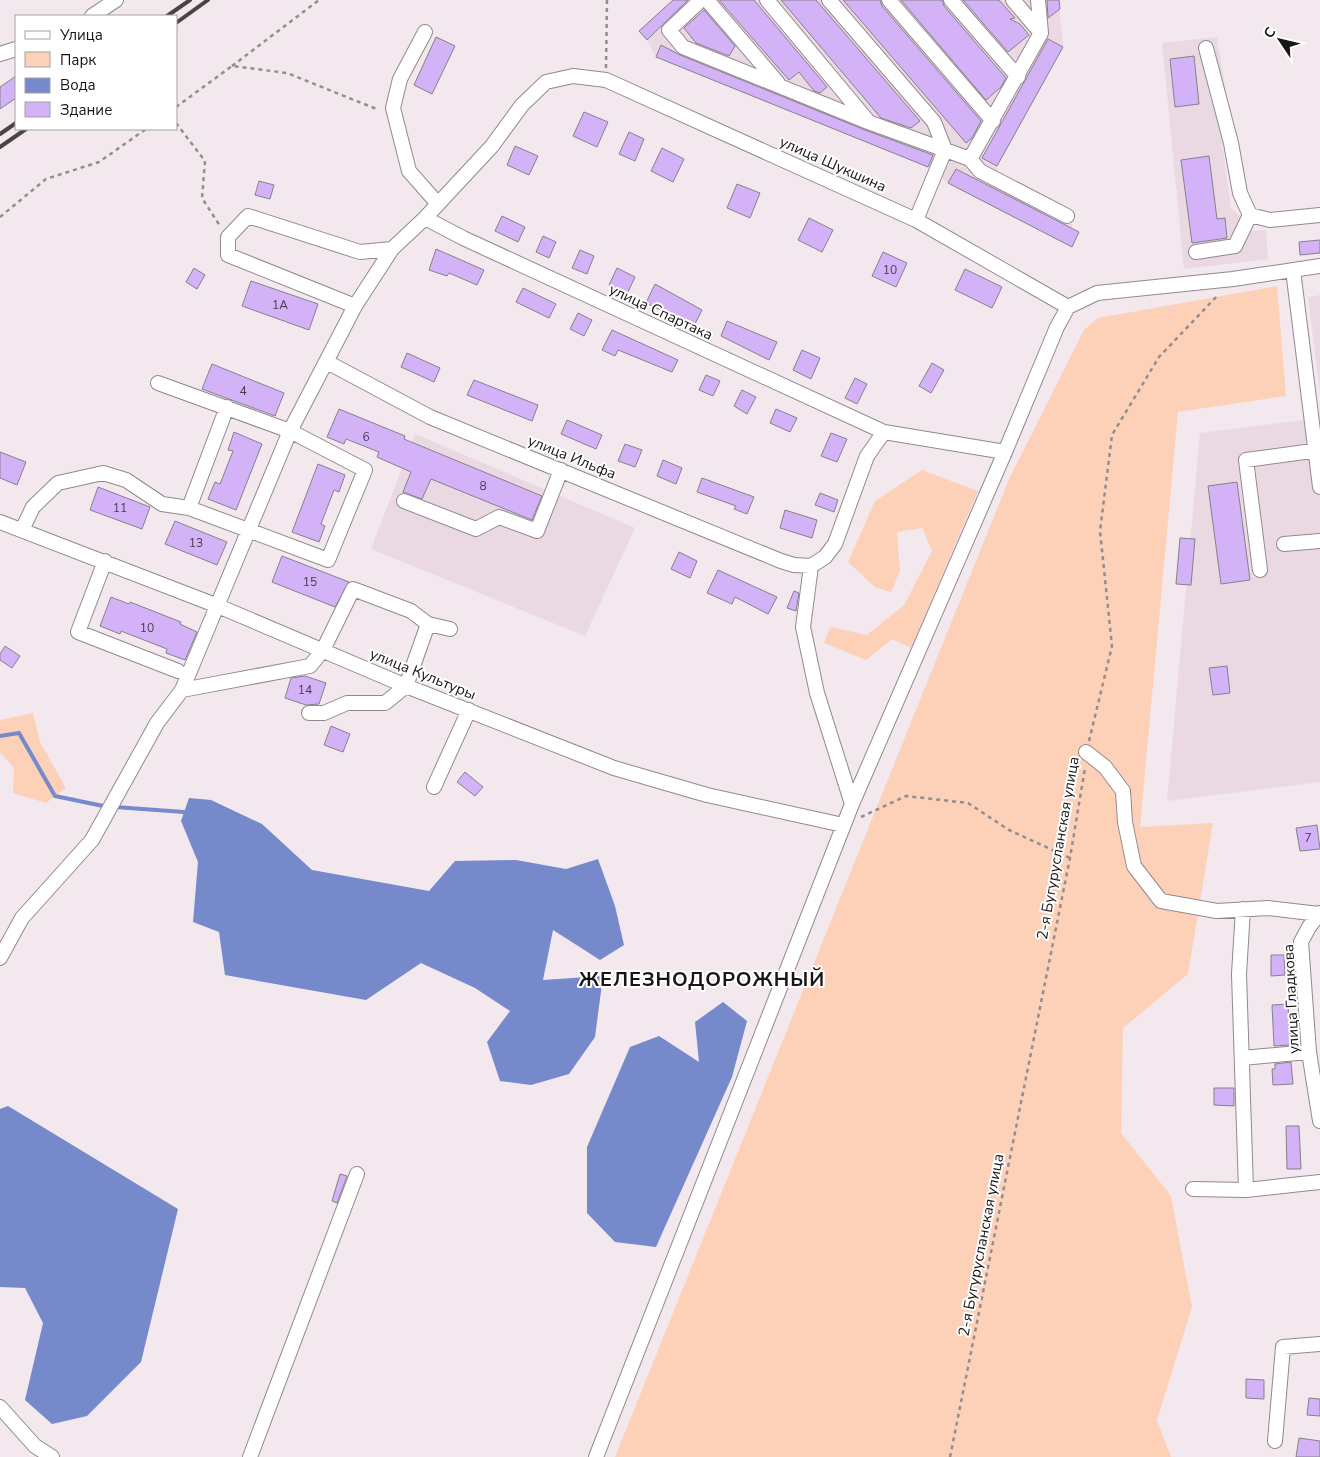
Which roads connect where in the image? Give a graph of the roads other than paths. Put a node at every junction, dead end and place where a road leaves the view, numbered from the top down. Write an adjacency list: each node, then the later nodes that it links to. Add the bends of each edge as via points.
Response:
1 (116, 0): 10 (street)
2 (701, 0): 17 (street, via 669,30 683,47)
3 (707, 0): 17 (street)
4 (767, 0): 19 (street)
5 (829, 0): 20 (street, via 934,122)
6 (889, 0): 18 (street)
7 (951, 0): 16 (street)
8 (1013, 0): 12 (street)
9 (1038, 0): 12 (street)
10 (94, 15)
11 (425, 32): 22 (street, via 400,79 393,108 409,171)
12 (1041, 33): 16 (street)
13 (1206, 48): 24 (street, via 1240,193)
14 (15, 49): 15 (street)
15 (0, 54)
16 (1018, 77): 18 (street)
17 (780, 86): 19 (street)
18 (993, 121): 21 (street)
19 (868, 122): 20 (street)
20 (945, 150): 21 (street); 27 (street)
21 (970, 159): 25 (street, via 980,171)
22 (438, 204): 26 (street, улица Шукшина); 27 (street, улица Шукшина, via 492,146 522,105 546,82 573,76 606,80)
23 (1320, 214): 24 (street, via 1270,220)
24 (1250, 215): 29 (street, via 1235,246)
25 (1067, 216)
26 (425, 218): 28 (street, улица Шукшина); 38 (street, улица Спартака)
27 (916, 220): 33 (street, улица Шукшина)
28 (392, 249): 32 (street, улица Шукшина); 32 (street, via 360,252 248,216 228,237 228,255)
29 (1196, 252)
30 (1320, 266): 31 (street)
31 (1293, 270): 33 (street, via 1097,293); 39 (street)
32 (355, 306): 34 (street, улица Шукшина)
33 (1068, 307): 40 (street, via 1056,327)
34 (327, 362): 37 (street, улица Шукшина); 41 (street, улица Ильфа, via 430,416)
35 (158, 383): 36 (street)
36 (227, 407): 37 (street); 44 (street)
37 (290, 431): 47 (street, улица Шукшина); 47 (street, via 365,470 328,560)
38 (884, 432): 40 (street, улица Спартака); 51 (street, via 866,456 835,544 825,557)
39 (1318, 450): 42 (street); 52 (street, via 1246,460)
40 (1005, 452): 64 (street)
41 (561, 470): 43 (street, via 537,531 499,517 476,529); 51 (street, улица Ильфа, via 781,561)
42 (1320, 487)
43 (404, 501)
44 (189, 508): 46 (street, via 162,504 126,480 103,473 58,483 33,507); 47 (street)
45 (0, 522): 46 (street, улица Культуры)
46 (22, 530): 50 (street, улица Культуры)
47 (247, 531): 53 (street, улица Шукшина)
48 (1320, 541): 49 (street)
49 (1284, 544)
50 (105, 561): 53 (street, улица Культуры); 57 (street, via 78,632)
51 (811, 566): 64 (street, via 803,627 817,693)
52 (1260, 570)
53 (218, 606): 56 (street, улица Культуры); 59 (street, улица Шукшина)
54 (428, 624): 55 (street); 56 (street, via 411,611 353,589); 58 (street)
55 (450, 629)
56 (323, 650): 58 (street, улица Культуры); 59 (street, via 310,666)
57 (178, 671)
58 (406, 686): 60 (street, улица Культуры); 61 (street, via 385,703 347,703 324,713)
59 (182, 690): 68 (street, улица Шукшина, via 157,723 92,840 22,918)
60 (468, 710): 63 (street); 65 (street, улица Культуры, via 614,768 707,795)
61 (309, 714)
62 (1086, 752): 66 (street, улица Гладкова, via 1105,767 1123,792 1124,822 1134,866 1161,900 1217,911)
63 (434, 787)
64 (852, 804): 65 (street)
65 (843, 825): 82 (street)
66 (1243, 909): 67 (street, улица Гладкова); 70 (street, via 1239,974)
67 (1320, 913): 69 (street, улица Гладкова, via 1301,942)
68 (0, 958)
69 (1309, 1052): 70 (street); 71 (street, улица Гладкова)
70 (1242, 1058): 75 (street)
71 (1320, 1122)
72 (357, 1174): 81 (street)
73 (1320, 1182): 75 (street)
74 (1193, 1189): 75 (street)
75 (1246, 1190)
76 (1320, 1344): 78 (street, via 1283,1347)
77 (0, 1407): 79 (street)
78 (1275, 1440)
79 (33, 1451): 80 (street)
80 (52, 1457)
81 (250, 1457)
82 (596, 1457)

